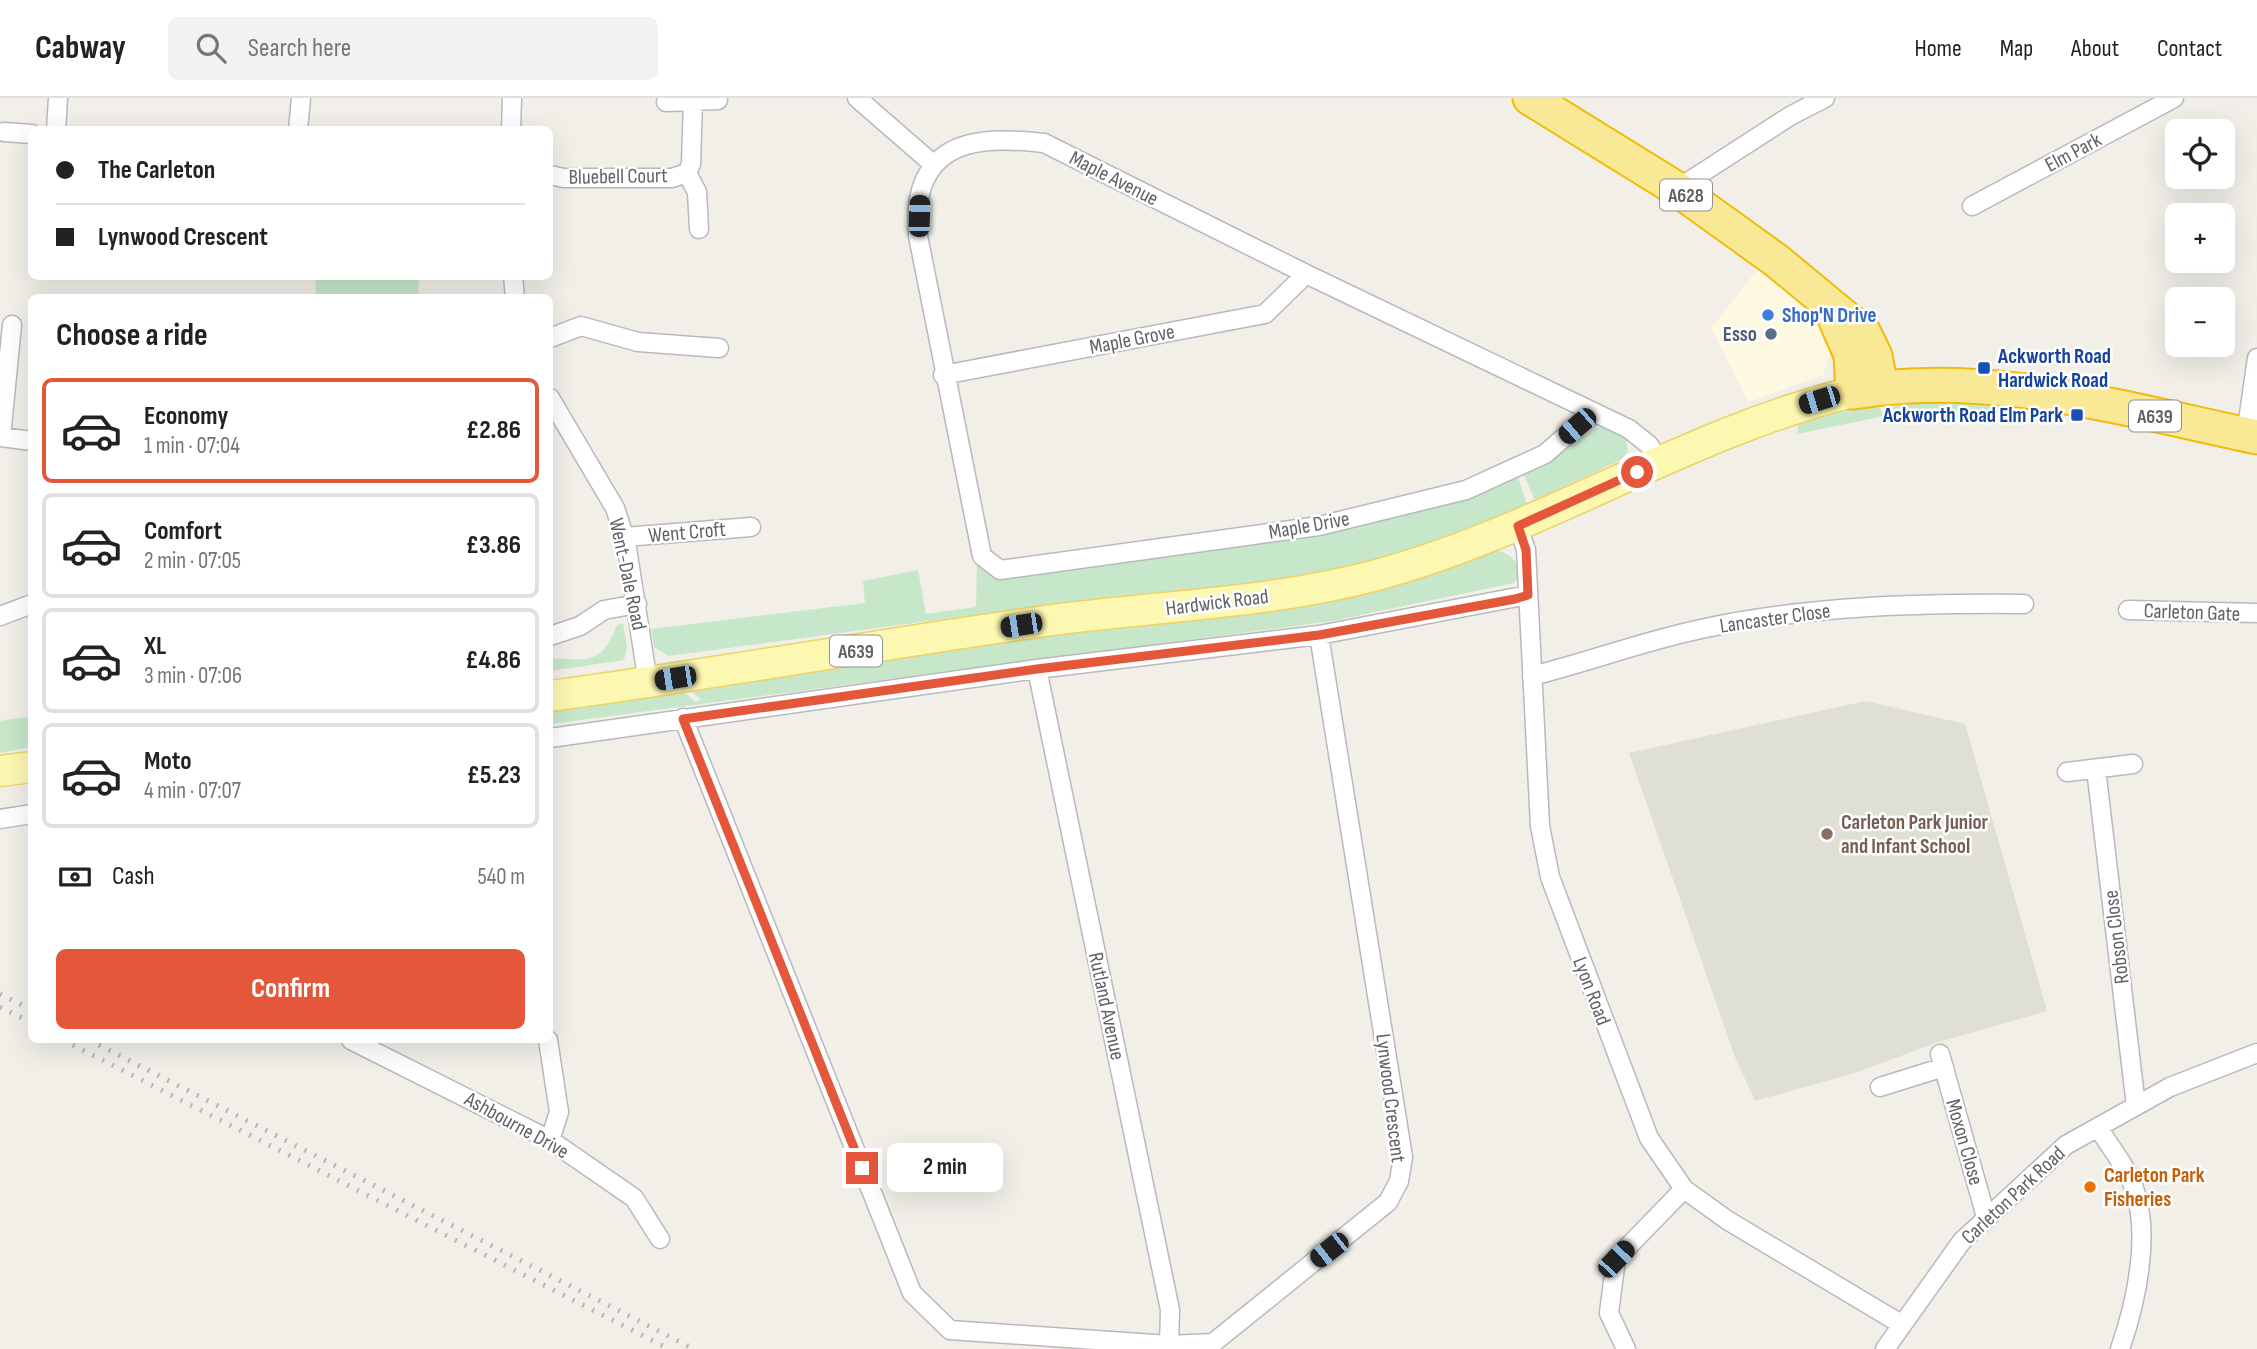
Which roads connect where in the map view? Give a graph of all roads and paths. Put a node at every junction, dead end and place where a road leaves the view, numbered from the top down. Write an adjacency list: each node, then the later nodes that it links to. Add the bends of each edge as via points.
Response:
1 (58, 98): 11 (street)
2 (301, 98): 12 (street)
3 (512, 98): 13 (street)
4 (858, 98): 16 (street)
5 (1825, 98): 19 (street)
6 (2174, 98): 20 (street, Elm Park)
7 (693, 100): 8 (street); 10 (street); 17 (street, Bluebell Court)
8 (718, 100)
9 (1539, 100): 19 (highway, A628)
10 (666, 102)
11 (55, 126)
12 (299, 126)
13 (511, 126)
14 (4, 132): 15 (street)
15 (28, 134)
16 (934, 164): 22 (street, Maple Avenue, via 964,144 998,139 1044,143); 27 (street, via 919,197 918,236)
17 (687, 173): 18 (street, Bluebell Court, via 672,178); 21 (street, Bluebell Court, via 698,192)
18 (553, 176)
19 (1677, 188): 28 (highway, A628, via 1777,261 1864,333 1875,356)
20 (1972, 205)
21 (699, 229)
22 (1306, 274): 27 (street, Maple Grove, via 1265,314); 30 (street, Maple Avenue)
23 (12, 326): 32 (street)
24 (553, 337): 25 (street, via 581,326 638,342)
25 (719, 348)
26 (2257, 358): 31 (street)
27 (943, 375): 30 (street, Maple Drive, via 982,556 1000,570 1319,526 1466,491 1545,454)
28 (1867, 390): 31 (highway, A639, via 1940,383 2007,387); 34 (main road, Hardwick Road / A639, via 1760,420)
29 (553, 403): 37 (street, Went-Dale Road, via 615,508)
30 (1593, 412): 34 (street, Maple Avenue, via 1641,438)
31 (2252, 436)
32 (1, 437): 33 (street)
33 (28, 440)
34 (1661, 462): 35 (main road, Hardwick Road / A639)
35 (1518, 526): 38 (street, Lyon Road, via 1526,550); 49 (main road, Hardwick Road / A639, via 1443,555 1314,589 1047,621)
36 (751, 527): 37 (street, Went Croft)
37 (624, 537): 39 (street, Went-Dale Road)
38 (1528, 595): 46 (street); 48 (street, Lyon Road)
39 (637, 604): 45 (street, via 604,610 580,626); 49 (street, Went-Dale Road)
40 (2024, 604): 48 (street, Lancaster Close, via 1833,610 1701,628)
41 (28, 606): 44 (street)
42 (2128, 610): 43 (street, Carleton Gate)
43 (2257, 613)
44 (0, 616)
45 (553, 635)
46 (1319, 635): 47 (street); 72 (street, Lynwood Crescent, via 1403,1157 1399,1181 1388,1202)
47 (1037, 669): 51 (street); 71 (street, Rutland Avenue, via 1170,1310)
48 (1532, 676): 67 (street, Lyon Road, via 1539,826 1550,877 1649,1138)
49 (648, 683): 50 (main road, Hardwick Road / A639)
50 (553, 696)
51 (683, 719): 52 (street); 71 (street, Lynwood Crescent, via 912,1293 950,1330)
52 (553, 738)
53 (2133, 764): 55 (street)
54 (28, 768): 56 (main road)
55 (2096, 769): 57 (street); 64 (street, Robson Close)
56 (0, 771)
57 (2067, 772)
58 (28, 815): 59 (street)
59 (0, 819)
60 (358, 1043): 66 (street, Ashbourne Drive)
61 (548, 1043): 66 (street, via 558,1112)
62 (2257, 1053): 64 (street, Carleton Park Road)
63 (1880, 1087): 68 (street, Moxon Close, via 1942,1060)
64 (2136, 1105): 65 (street, Carleton Park Road)
65 (2098, 1127): 68 (street, Carleton Park Road, via 2066,1145); 75 (street, via 2134,1188 2141,1237 2138,1280)
66 (550, 1140): 69 (street, Ashbourne Drive, via 634,1198)
67 (1684, 1189): 70 (street, Lyon Road, via 1727,1220); 73 (street, via 1616,1259 1609,1313)
68 (1986, 1217): 70 (street, Carleton Park Road, via 1962,1241)
69 (660, 1239)
70 (1901, 1324): 74 (street, Carleton Park Road)
71 (1169, 1345): 72 (street, Lynwood Crescent)
72 (1214, 1346)
73 (1626, 1349)
74 (1885, 1349)
75 (2120, 1349)

